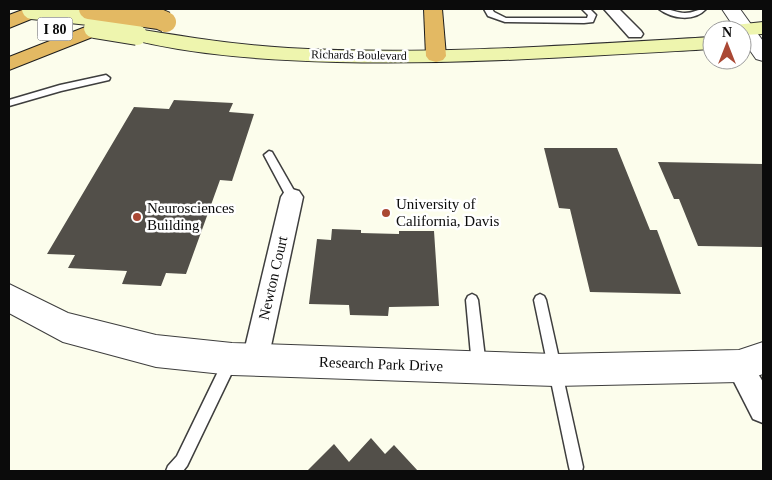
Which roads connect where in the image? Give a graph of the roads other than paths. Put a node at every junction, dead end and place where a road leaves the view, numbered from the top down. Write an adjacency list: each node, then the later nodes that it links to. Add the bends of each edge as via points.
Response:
1 (32, 9): 17 (main road, bridge)
2 (40, 9): 16 (highway, I 80)
3 (84, 9): 17 (highway, bridge)
4 (101, 9): 24 (highway, I 80)
5 (146, 9): 25 (highway)
6 (433, 9): 23 (highway)
7 (445, 9): 23 (highway)
8 (488, 9): 9 (lane, via 505,20 584,21 592,16)
9 (586, 9)
10 (612, 9): 20 (street)
11 (663, 9): 12 (lane, via 691,16)
12 (702, 9)
13 (731, 9): 15 (street)
14 (9, 13): 23 (main road, Richards Boulevard, bridge, via 222,48 309,55)
15 (739, 20)
16 (9, 22)
17 (166, 22): 19 (main road)
18 (702, 31): 20 (main road, Richards Boulevard)
19 (246, 32)
20 (635, 34): 23 (main road, Richards Boulevard)
21 (307, 37): 23 (main road, Richards Boulevard)
22 (702, 43): 23 (main road, Richards Boulevard)
23 (442, 47)
24 (9, 49)
25 (9, 64)
26 (106, 78): 27 (lane)
27 (9, 102)
28 (269, 155): 29 (lane)
29 (292, 197): 33 (street, Newton Court)
30 (9, 298): 33 (street, Research Park Drive, via 63,327 156,352)
31 (472, 300): 35 (lane)
32 (540, 300): 36 (lane)
33 (243, 359): 35 (street, Research Park Drive); 39 (lane)
34 (751, 362): 36 (street, Research Park Drive); 37 (street)
35 (480, 368): 36 (street, Research Park Drive)
36 (555, 370): 38 (lane)
37 (763, 409)
38 (576, 467)
39 (173, 471)

